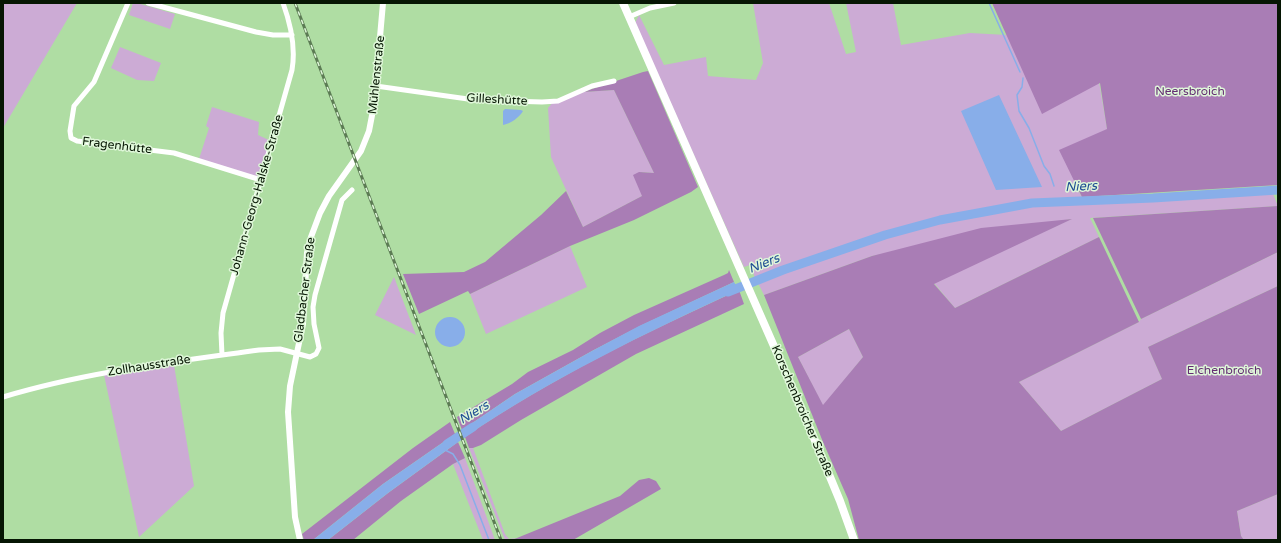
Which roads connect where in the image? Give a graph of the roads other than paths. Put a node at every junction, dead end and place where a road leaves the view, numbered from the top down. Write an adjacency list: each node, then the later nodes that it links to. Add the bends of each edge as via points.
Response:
1 (128, 3): 12 (street, Fragenhütte, via 94,82 73,109 71,138 174,153)
2 (148, 3): 8 (street, via 256,32)
3 (283, 3): 8 (street, Johann-Georg-Halske-Straße)
4 (384, 3): 10 (street, Mühlenstraße)
5 (623, 3): 7 (main road, Korschenbroicher Straße)
6 (674, 3): 7 (street, via 648,9)
7 (629, 18): 18 (main road, Korschenbroicher Straße, via 750,291 840,501)
8 (292, 35): 12 (street, Johann-Georg-Halske-Straße, via 292,70)
9 (614, 81): 10 (street, Gilleshütte, via 592,86 558,101 542,102 474,100)
10 (376, 86): 11 (street, Mühlenstraße, via 372,122)
11 (363, 145): 14 (street, Gladbacher Straße, via 324,204 313,229 306,260 304,315)
12 (261, 180): 15 (street, Johann-Georg-Halske-Straße, via 223,313)
13 (352, 190): 14 (street, Gladbacher Straße, via 342,200 315,296 314,324 319,349 311,357)
14 (297, 353): 15 (street, Zollhausstraße, via 273,348); 17 (street, Gladbacher Straße, via 290,386 288,416 295,517)
15 (222, 355): 16 (street, Zollhausstraße, via 97,374)
16 (3, 398)
17 (300, 540)
18 (854, 540)

